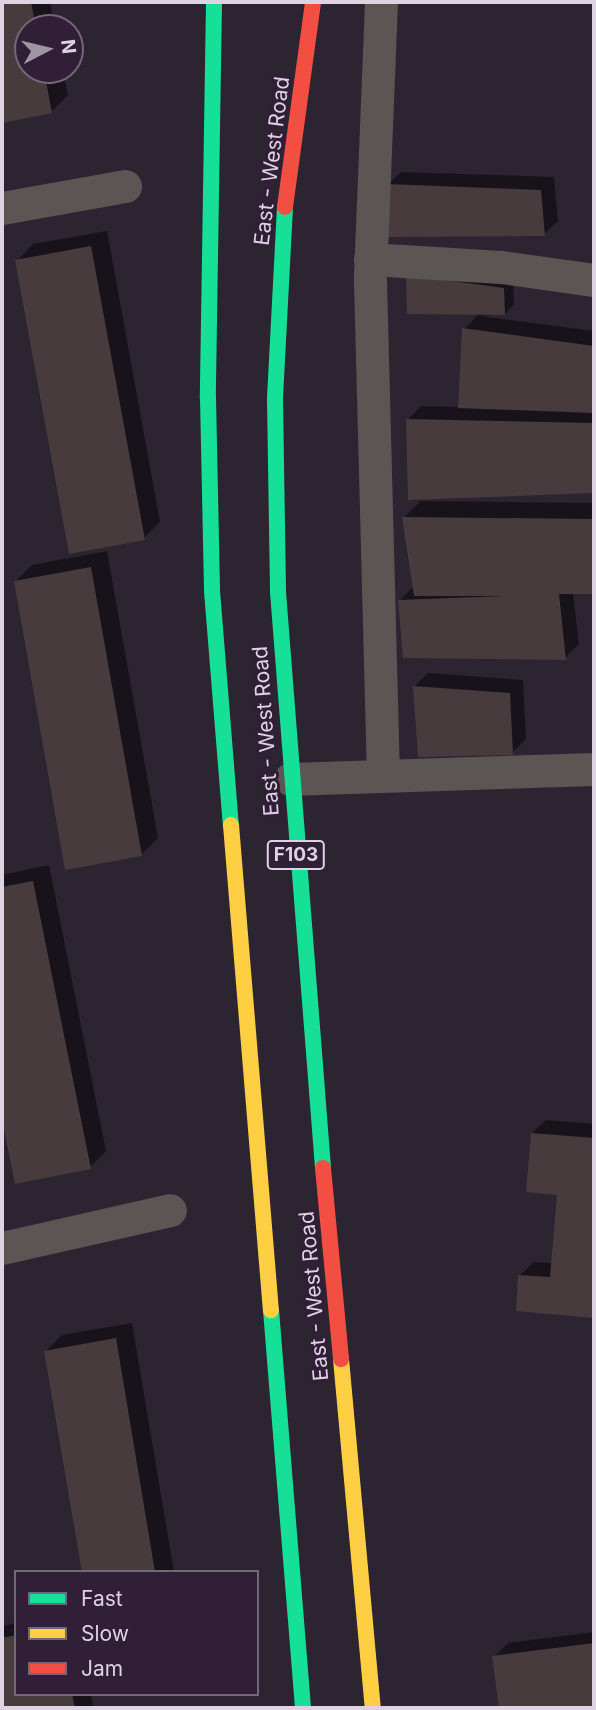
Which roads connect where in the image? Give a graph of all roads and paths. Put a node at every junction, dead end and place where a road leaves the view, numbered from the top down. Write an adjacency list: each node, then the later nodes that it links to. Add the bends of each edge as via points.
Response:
1 (214, 2): 6 (main road, East - West Road)
2 (301, 2): 7 (main road)
3 (313, 2): 7 (main road, East - West Road / F103)
4 (381, 2): 10 (street)
5 (231, 29): 6 (main road)
6 (212, 166): 17 (main road, East - West Road, via 208,398 212,591)
7 (286, 185): 14 (main road, East - West Road / F103, via 275,399 278,592)
8 (125, 186): 9 (street)
9 (2, 208)
10 (370, 259): 11 (street, via 501,267); 13 (street)
11 (594, 280)
12 (594, 769): 13 (street)
13 (383, 776): 14 (street)
14 (290, 779): 18 (main road, East - West Road / F103)
15 (170, 1210): 16 (street)
16 (2, 1248)
17 (303, 1708)
18 (373, 1708)

